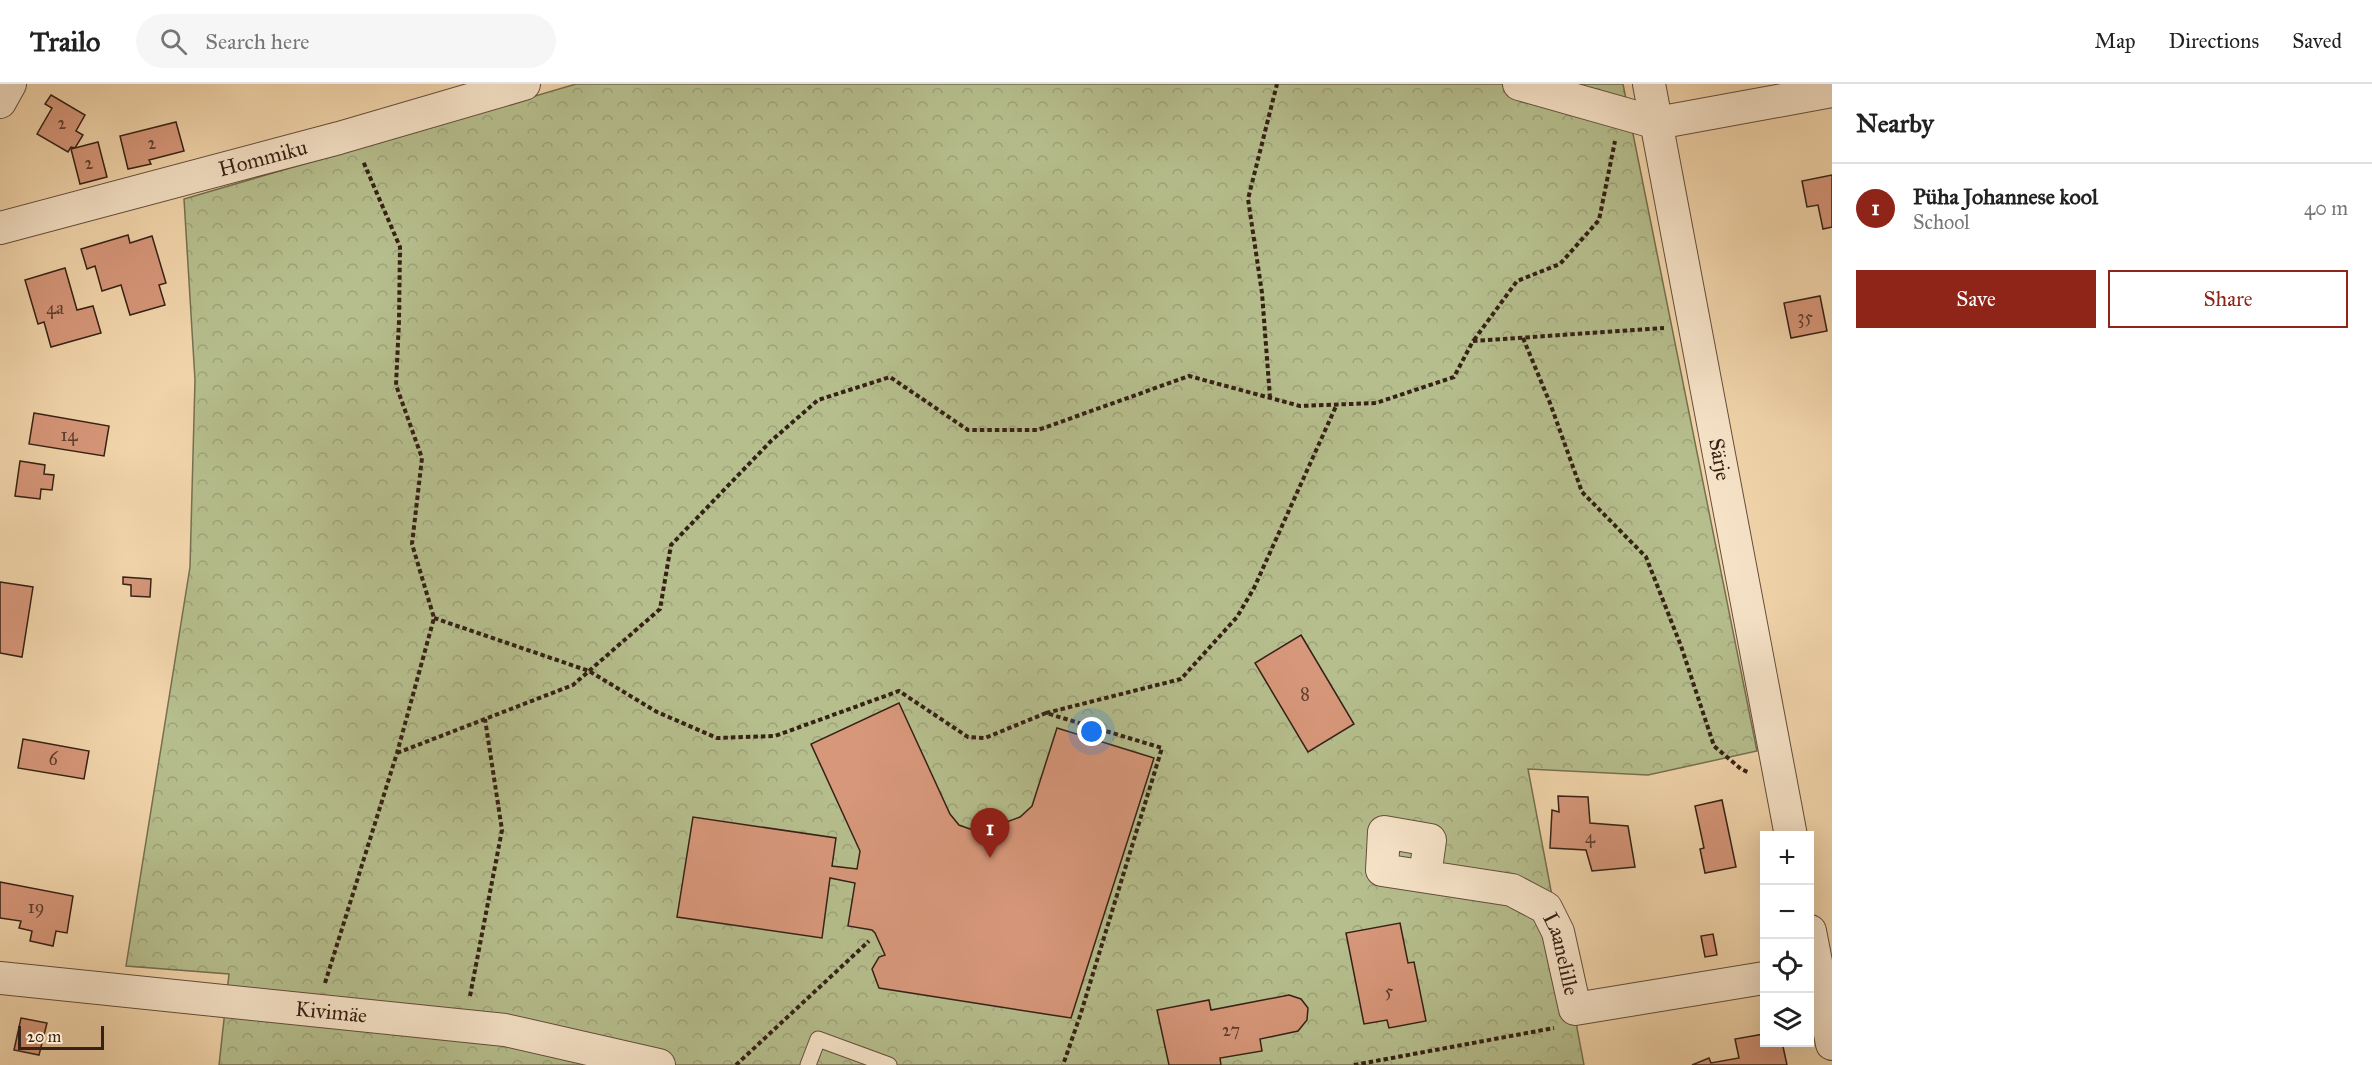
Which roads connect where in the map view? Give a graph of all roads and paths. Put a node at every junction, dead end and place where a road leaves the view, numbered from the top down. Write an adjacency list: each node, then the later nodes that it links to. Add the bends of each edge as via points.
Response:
1 (10, 84): 7 (street)
2 (524, 84): 10 (street, Hommiku)
3 (1277, 84): 15 (path, via 1248,199 1262,293)
4 (1519, 84): 8 (street)
5 (1649, 84): 9 (street, Särje)
6 (1832, 91): 9 (street)
7 (0, 102)
8 (1621, 113): 9 (street); 14 (path, via 1599,220 1560,264 1517,281)
9 (1657, 123): 12 (street, Särje)
10 (351, 135): 11 (street, Hommiku); 17 (path, via 400,247 396,385 422,458 412,544)
11 (0, 228)
12 (1695, 326): 13 (path); 22 (street, Särje)
13 (1523, 338): 14 (path); 22 (path, via 1582,492 1646,557 1714,746 1741,769)
14 (1473, 341): 16 (path, via 1454,377 1376,403)
15 (1270, 398): 16 (path, via 1300,406); 18 (path, via 1189,376 1038,430 968,429 890,377 818,400 771,441 671,545 660,609)
16 (1337, 404): 19 (path, via 1254,588 1237,617 1181,679)
17 (434, 618): 18 (path); 21 (path)
18 (589, 671): 19 (path, via 657,712 717,738 775,736 899,691 968,737 985,738); 20 (path, via 573,685)
19 (1046, 713): 36 (path, via 1162,748)
20 (485, 719): 21 (path); 30 (path, via 502,830)
21 (397, 753): 29 (path)
22 (1782, 785): 23 (street, Särje)
23 (1790, 831)
24 (1425, 876): 28 (street, Laanelille, via 1512,890 1546,908 1558,933 1575,1009)
25 (869, 941): 33 (path)
26 (1814, 973): 31 (street)
27 (0, 978): 29 (street, Kivimäe)
28 (1760, 979)
29 (316, 1012): 30 (street, Kivimäe)
30 (465, 1026): 32 (street, Kivimäe, via 505,1030)
31 (1832, 1044)
32 (659, 1065)
33 (736, 1065)
34 (808, 1065): 35 (lane, via 818,1040)
35 (889, 1065)
36 (1063, 1065)

